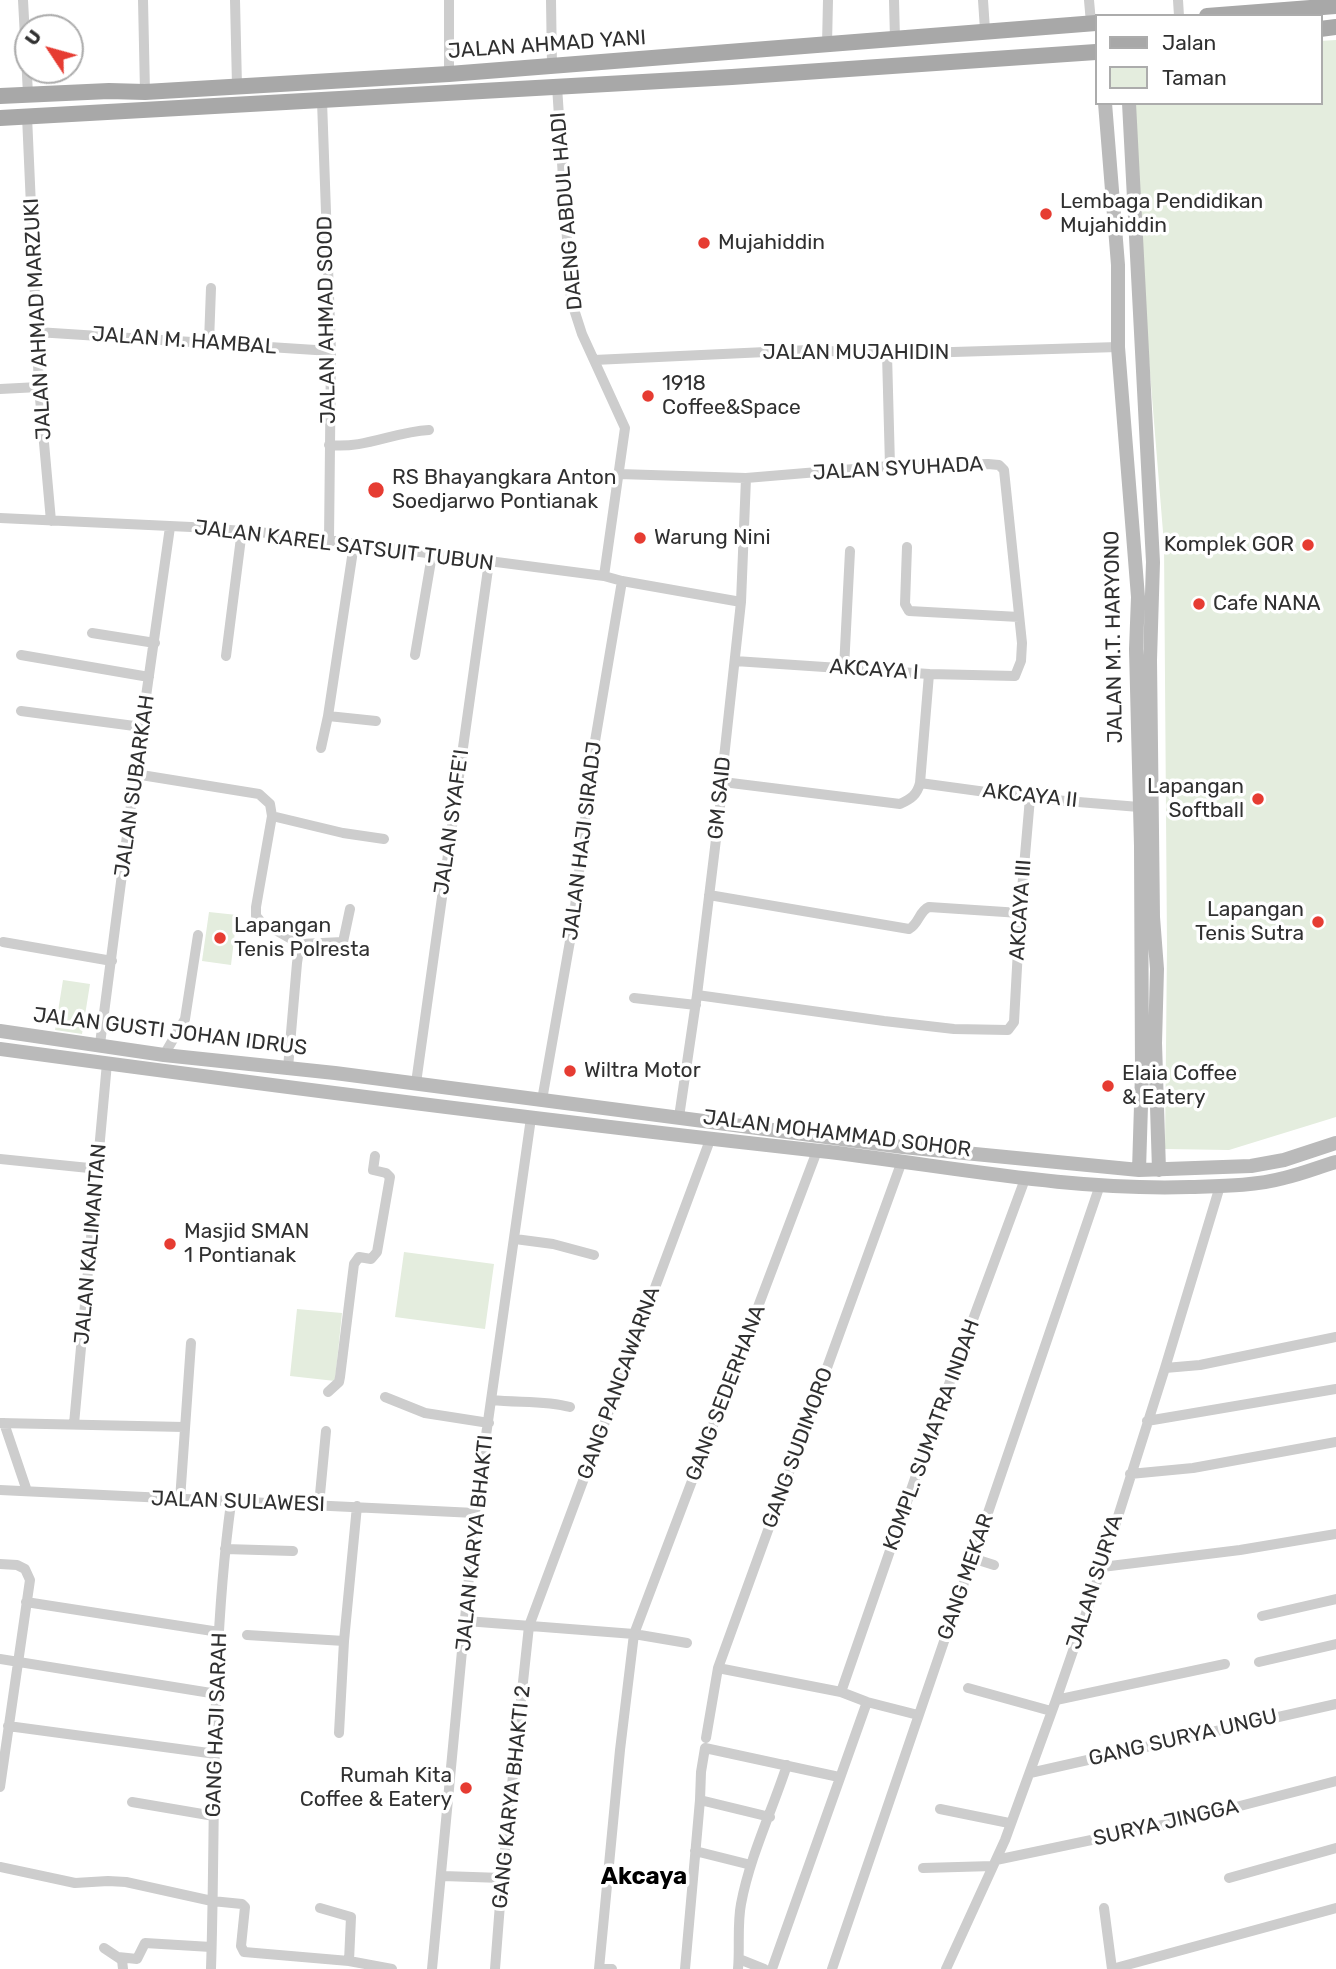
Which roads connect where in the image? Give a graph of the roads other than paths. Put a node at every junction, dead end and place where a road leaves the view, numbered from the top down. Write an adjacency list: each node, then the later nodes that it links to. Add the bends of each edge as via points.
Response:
1 (23, 0): 26 (street)
2 (143, 0): 25 (street)
3 (235, 0): 23 (street)
4 (449, 0): 21 (street)
5 (551, 0): 20 (street)
6 (828, 0): 17 (street)
7 (894, 0): 16 (street)
8 (983, 0): 15 (street)
9 (1089, 0): 14 (street)
10 (1317, 4): 11 (main road); 12 (main road)
11 (1336, 6)
12 (1290, 13): 13 (main road)
13 (1262, 14)
14 (1094, 23): 15 (main road, JALAN AHMAD YANI)
15 (985, 30): 16 (main road, JALAN AHMAD YANI)
16 (895, 38): 17 (main road, JALAN AHMAD YANI)
17 (827, 45): 18 (main road, JALAN AHMAD YANI)
18 (731, 52): 20 (main road, JALAN AHMAD YANI); 22 (main road)
19 (1094, 52): 22 (main road, JALAN AHMAD YANI)
20 (552, 66): 21 (main road, JALAN AHMAD YANI)
21 (449, 74): 23 (main road, JALAN AHMAD YANI)
22 (732, 77): 24 (main road, JALAN AHMAD YANI)
23 (237, 86): 25 (main road, JALAN AHMAD YANI); 29 (main road)
24 (557, 86): 28 (main road, JALAN AHMAD YANI); 42 (street, DAENG ABDUL HADI, via 571,300)
25 (145, 92): 26 (main road, JALAN AHMAD YANI)
26 (28, 94): 27 (main road, JALAN AHMAD YANI)
27 (0, 96)
28 (321, 101): 29 (main road, JALAN AHMAD YANI); 40 (street, JALAN AHMAD SOOD)
29 (238, 105): 32 (main road, JALAN AHMAD YANI)
30 (1105, 105): 35 (street, JALAN M.T. HARYONO)
31 (1129, 105): 34 (street)
32 (27, 116): 33 (main road, JALAN AHMAD YANI); 37 (street, JALAN AHMAD MARZUKI)
33 (0, 118)
34 (1137, 262): 35 (street); 45 (street)
35 (1118, 265): 39 (street, JALAN M.T. HARYONO)
36 (211, 288): 38 (street)
37 (37, 332): 38 (street, JALAN M. HAMBAL); 43 (street, JALAN AHMAD MARZUKI)
38 (209, 342): 40 (street, JALAN M. HAMBAL)
39 (1118, 347): 41 (street, JALAN MUJAHIDIN); 46 (street, JALAN M.T. HARYONO)
40 (331, 351): 48 (street, JALAN AHMAD SOOD)
41 (887, 354): 42 (street, JALAN MUJAHIDIN, via 809,350); 49 (street)
42 (594, 360): 50 (street, DAENG ABDUL HADI, via 625,428)
43 (39, 387): 44 (street); 53 (street, JALAN AHMAD MARZUKI)
44 (0, 389)
45 (1145, 418): 46 (street); 79 (street, via 1153,562)
46 (1125, 419): 79 (street, JALAN M.T. HARYONO, via 1138,597 1136,649)
47 (429, 430): 48 (street, via 348,447)
48 (329, 445): 56 (street, JALAN AHMAD SOOD)
49 (890, 466): 51 (street, JALAN SYUHADA); 65 (street, JALAN SYUHADA, via 988,464 1004,470)
50 (619, 474): 51 (street, JALAN SYUHADA); 62 (street, DAENG ABDUL HADI)
51 (746, 478): 64 (street, GM SAID)
52 (0, 518): 53 (street, JALAN KAREL SATSUIT TUBUN)
53 (51, 521): 54 (street, JALAN KAREL SATSUIT TUBUN)
54 (170, 527): 55 (street, JALAN KAREL SATSUIT TUBUN); 67 (street, JALAN SUBARKAH)
55 (242, 530): 56 (street, JALAN KAREL SATSUIT TUBUN); 70 (street)
56 (329, 540): 57 (street, JALAN KAREL SATSUIT TUBUN)
57 (354, 544): 60 (street, JALAN KAREL SATSUIT TUBUN); 77 (street)
58 (906, 547): 65 (street, via 905,604 909,611)
59 (850, 551): 72 (street)
60 (432, 555): 61 (street, JALAN KAREL SATSUIT TUBUN); 69 (street)
61 (489, 562): 62 (street, JALAN KAREL SATSUIT TUBUN); 107 (street, JALAN SYAFE'I)
62 (604, 576): 63 (street, JALAN KAREL SATSUIT TUBUN)
63 (622, 581): 64 (street, JALAN KAREL SATSUIT TUBUN); 109 (street, JALAN HAJI SIRADJ, via 592,759 573,924)
64 (741, 602): 71 (street, GM SAID)
65 (1019, 617): 75 (street, JALAN SYUHADA, via 1021,661)
66 (92, 633): 67 (street)
67 (155, 643): 74 (street, JALAN SUBARKAH)
68 (21, 655): 74 (street)
69 (415, 655)
70 (226, 656)
71 (736, 662): 72 (street, AKCAYA I); 83 (street, GM SAID)
72 (845, 668): 73 (street, AKCAYA I)
73 (929, 674): 75 (street, AKCAYA I); 84 (street)
74 (149, 677): 80 (street, JALAN SUBARKAH)
75 (1012, 678)
76 (21, 711): 80 (street)
77 (328, 716): 78 (street); 81 (street)
78 (376, 721)
79 (1145, 722): 86 (street, JALAN M.T. HARYONO); 92 (street)
80 (142, 727): 82 (street, JALAN SUBARKAH)
81 (321, 748)
82 (135, 774): 87 (street, via 259,794 270,804); 96 (street, JALAN SUBARKAH)
83 (723, 782): 84 (street, via 900,804 912,797); 89 (street, GM SAID)
84 (920, 783): 85 (street, AKCAYA II)
85 (1030, 798): 86 (street, AKCAYA II); 91 (street, AKCAYA III)
86 (1139, 807): 92 (street, JALAN M.T. HARYONO)
87 (272, 816): 88 (street); 95 (street, via 257,916)
88 (384, 839)
89 (709, 895): 91 (street, via 909,929 929,907); 98 (street, GM SAID)
90 (350, 909): 95 (street, via 343,942)
91 (1020, 913): 98 (street, AKCAYA III, via 1014,1022 1005,1030 954,1029)
92 (1147, 917): 106 (street, JALAN M.T. HARYONO)
93 (198, 935): 102 (street, via 185,1019)
94 (3, 942): 96 (street)
95 (300, 944): 104 (street)
96 (112, 961): 100 (street, JALAN SUBARKAH)
97 (634, 998): 98 (street)
98 (697, 1000): 111 (street, GM SAID)
99 (0, 1031): 100 (street, JALAN GUSTI JOHAN IDRUS)
100 (100, 1044): 102 (street, JALAN GUSTI JOHAN IDRUS)
101 (0, 1049): 103 (street, JALAN GUSTI JOHAN IDRUS)
102 (164, 1055): 104 (street, JALAN GUSTI JOHAN IDRUS)
103 (107, 1063): 108 (street, JALAN GUSTI JOHAN IDRUS); 123 (street, JALAN KALIMANTAN)
104 (288, 1068): 105 (street, JALAN GUSTI JOHAN IDRUS)
105 (335, 1073): 107 (street, JALAN MOHAMMAD SOHOR); 108 (street)
106 (1149, 1075): 124 (street, JALAN M.T. HARYONO); 125 (street)
107 (416, 1083): 109 (street, JALAN MOHAMMAD SOHOR)
108 (332, 1093): 112 (street, JALAN MOHAMMAD SOHOR)
109 (542, 1100): 110 (street, JALAN MOHAMMAD SOHOR)
110 (615, 1109): 111 (street, JALAN MOHAMMAD SOHOR); 113 (street)
111 (679, 1117): 117 (street, JALAN MOHAMMAD SOHOR)
112 (531, 1118): 113 (street, JALAN MOHAMMAD SOHOR); 131 (street, JALAN KARYA BHAKTI)
113 (615, 1128): 114 (street, JALAN MOHAMMAD SOHOR)
114 (710, 1140): 116 (street, JALAN MOHAMMAD SOHOR); 167 (street, GANG PANCAWARNA)
115 (1336, 1143): 120 (street, JALAN MOHAMMAD SOHOR)
116 (817, 1151): 121 (street, JALAN MOHAMMAD SOHOR); 169 (street, GANG SEDERHANA)
117 (969, 1154): 124 (street, JALAN MOHAMMAD SOHOR); 126 (street)
118 (375, 1156): 137 (street, via 373,1170 390,1177 377,1252 354,1264 339,1382)
119 (0, 1158): 123 (street)
120 (1284, 1160): 125 (street, JALAN MOHAMMAD SOHOR); 128 (street)
121 (902, 1161): 126 (street, JALAN MOHAMMAD SOHOR); 178 (street, GANG SUDIMORO)
122 (1336, 1162): 128 (street, JALAN MOHAMMAD SOHOR)
123 (99, 1169): 144 (street, JALAN KALIMANTAN)
124 (1139, 1170): 125 (street, JALAN MOHAMMAD SOHOR)
125 (1159, 1170)
126 (967, 1171): 127 (street, JALAN MOHAMMAD SOHOR)
127 (1025, 1178): 129 (street, JALAN MOHAMMAD SOHOR); 180 (street, KOMPL. SUMATRA INDAH)
128 (1282, 1179): 130 (street, JALAN MOHAMMAD SOHOR)
129 (1100, 1185): 130 (street, JALAN MOHAMMAD SOHOR); 159 (street, GANG MEKAR)
130 (1220, 1186): 135 (street, JALAN SURYA)
131 (515, 1239): 132 (street); 139 (street, JALAN KARYA BHAKTI)
132 (594, 1255)
133 (1336, 1337): 135 (street)
134 (191, 1343): 145 (street)
135 (1166, 1368): 141 (street, JALAN SURYA)
136 (1336, 1389): 141 (street)
137 (328, 1392)
138 (384, 1397): 143 (street, via 425,1413)
139 (492, 1400): 140 (street); 143 (street, JALAN KARYA BHAKTI)
140 (570, 1407)
141 (1147, 1421): 148 (street, JALAN SURYA)
142 (2, 1423): 144 (street); 150 (street)
143 (489, 1423): 155 (street, JALAN KARYA BHAKTI)
144 (74, 1424): 145 (street)
145 (184, 1427): 151 (street)
146 (326, 1432): 153 (street)
147 (1336, 1442): 148 (street, via 1194,1468)
148 (1130, 1474): 162 (street, JALAN SURYA)
149 (0, 1490): 150 (street, JALAN SULAWESI)
150 (27, 1491): 151 (street, JALAN SULAWESI)
151 (180, 1500): 152 (street, JALAN SULAWESI)
152 (231, 1503): 153 (street, JALAN SULAWESI); 157 (street, GANG HAJI SARAH)
153 (319, 1505): 154 (street, JALAN SULAWESI)
154 (357, 1506): 155 (street, JALAN SULAWESI); 171 (street)
155 (475, 1513): 166 (street, JALAN KARYA BHAKTI)
156 (1336, 1534): 162 (street)
157 (225, 1549): 158 (street); 168 (street, GANG HAJI SARAH)
158 (293, 1551)
159 (972, 1558): 161 (street); 186 (street, GANG MEKAR)
160 (0, 1564): 164 (street, via 18,1565 29,1574)
161 (994, 1565)
162 (1101, 1567): 182 (street, JALAN SURYA)
163 (1336, 1599): 165 (street)
164 (26, 1602): 168 (street); 175 (street)
165 (1262, 1616)
166 (466, 1621): 167 (street); 208 (street, JALAN KARYA BHAKTI)
167 (529, 1626): 169 (street); 209 (street, GANG KARYA BHAKTI 2)
168 (219, 1632): 181 (street, GANG HAJI SARAH)
169 (634, 1634): 172 (street); 225 (street, GANG SEDERHANA)
170 (247, 1635): 171 (street)
171 (344, 1641): 188 (street)
172 (687, 1643)
173 (1336, 1644): 176 (street)
174 (0, 1659): 175 (street)
175 (17, 1661): 181 (street); 187 (street)
176 (1259, 1662)
177 (1225, 1664): 182 (street)
178 (718, 1668): 180 (street); 189 (street, GANG SUDIMORO)
179 (968, 1688): 185 (street)
180 (841, 1692): 183 (street)
181 (217, 1694): 190 (street, GANG HAJI SARAH)
182 (1056, 1700): 185 (street, JALAN SURYA)
183 (867, 1702): 186 (street); 193 (street)
184 (1336, 1704): 192 (street, GANG SURYA UNGU)
185 (1051, 1711): 192 (street, JALAN SURYA)
186 (918, 1715): 230 (street, GANG MEKAR)
187 (5, 1723): 190 (street); 195 (street)
188 (339, 1733)
189 (706, 1743): 191 (street); 196 (street, GANG SUDIMORO)
190 (216, 1754): 199 (street, GANG HAJI SARAH)
191 (787, 1765): 193 (street); 200 (street)
192 (1030, 1773): 201 (street, JALAN SURYA)
193 (839, 1777): 229 (street)
194 (1336, 1781): 204 (street, SURYA JINGGA)
195 (0, 1787)
196 (701, 1800): 200 (street); 203 (street, GANG SUDIMORO)
197 (132, 1802): 199 (street)
198 (940, 1809): 201 (street)
199 (214, 1816): 211 (street, GANG HAJI SARAH)
200 (770, 1817): 205 (street)
201 (1009, 1823): 204 (street, JALAN SURYA)
202 (1336, 1848): 210 (street)
203 (695, 1851): 205 (street); 227 (street, GANG SUDIMORO)
204 (995, 1863): 207 (street, SURYA JINGGA); 231 (street, JALAN SURYA)
205 (751, 1865): 219 (street, via 740,1910)
206 (0, 1867): 211 (street, via 75,1882 125,1882)
207 (923, 1868)
208 (443, 1875): 209 (street); 223 (street, JALAN KARYA BHAKTI)
209 (502, 1878): 224 (street, GANG KARYA BHAKTI 2)
210 (1229, 1878)
211 (212, 1900): 215 (street, GANG HAJI SARAH); 218 (street, via 245,1907 244,1952)
212 (320, 1908): 218 (street, via 351,1917)
213 (1104, 1908): 232 (street)
214 (1336, 1908): 232 (street)
215 (211, 1947): 217 (street, via 145,1943 137,1959); 221 (street, GANG HAJI SARAH)
216 (104, 1948): 217 (street)
217 (118, 1957): 220 (street)
218 (349, 1961): 222 (street)
219 (738, 1964): 228 (street)
220 (123, 1969)
221 (211, 1969)
222 (392, 1969)
223 (432, 1969)
224 (495, 1969)
225 (599, 1969): 226 (street)
226 (612, 1969)
227 (685, 1969)
228 (764, 1969)
229 (772, 1969)
230 (832, 1969)
231 (946, 1969)
232 (1112, 1969)

